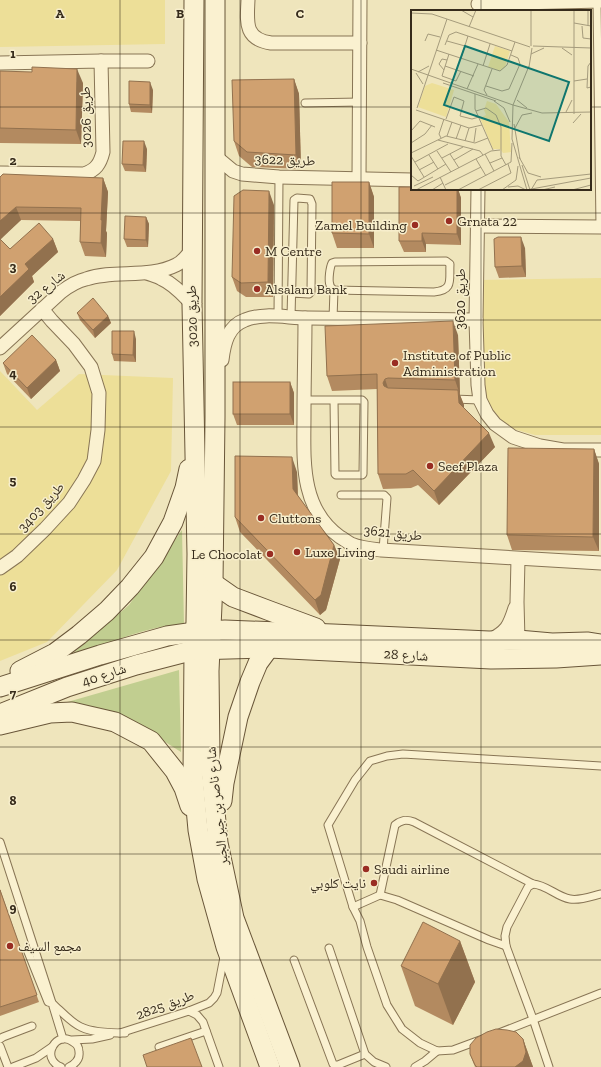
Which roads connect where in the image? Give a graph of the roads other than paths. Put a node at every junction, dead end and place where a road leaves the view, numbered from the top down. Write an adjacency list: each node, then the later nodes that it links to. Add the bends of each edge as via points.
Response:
1 (194, 0): 21 (street, طريق 3020)
2 (215, 0): 13 (street, طريق 3020)
3 (248, 0): 7 (street, via 249,28 254,36 262,41)
4 (360, 0): 7 (street)
5 (598, 1): 6 (street); 20 (lane)
6 (478, 5)
7 (360, 43): 11 (street)
8 (148, 61): 10 (street)
9 (0, 62): 10 (street)
10 (101, 62): 14 (street, طريق 3026, via 103,152 101,162 96,168 84,174)
11 (360, 102): 12 (lane); 16 (street)
12 (305, 103)
13 (215, 156): 15 (street, طريق 3622, via 233,171 242,174); 36 (street, طريق 3020)
14 (0, 173)
15 (279, 177): 16 (street, طريق 3622); 27 (lane)
16 (360, 178): 17 (street, طريق 3622)
17 (411, 180)
18 (478, 190): 19 (street, طريق 3620)
19 (477, 226): 20 (street); 30 (street, طريق 3620)
20 (601, 227)
21 (192, 250): 22 (street, via 177,265); 25 (street, طريق 3020)
22 (147, 273): 25 (street, via 168,282); 26 (street, شارع 32, via 86,278 72,284)
23 (334, 290): 23 (lane, via 439,292 449,285 450,264 446,261 335,262 330,265 329,283); 29 (lane)
24 (292, 293): 24 (lane, via 294,200 310,199 311,292); 27 (lane)
25 (192, 304): 37 (street, طريق 3020)
26 (42, 309): 31 (street, شارع 32); 43 (street, طريق 3403, via 74,344 90,367 99,393 94,461 69,503 17,556)
27 (284, 317): 28 (street); 36 (street, via 258,316 244,320 232,329 225,341)
28 (305, 318): 29 (street); 33 (street, طريق 3621)
29 (333, 319): 30 (street)
30 (476, 320): 35 (street, طريق 3620)
31 (0, 348)
32 (449, 399): 35 (lane)
33 (304, 400): 34 (lane); 40 (street, طريق 3621, via 304,460 313,504 323,521 350,544)
34 (334, 400): 34 (lane, via 364,402 362,475 335,474)
35 (480, 400): 38 (street, طريق 3620, via 495,424 513,436 540,446 563,450)
36 (215, 417): 44 (street, طريق 3020)
37 (194, 442): 48 (street, طريق 3020, via 197,554); 55 (street, via 185,488 173,522 154,557 130,587 107,611 55,653)
38 (601, 450)
39 (341, 495): 40 (lane, via 386,496)
40 (383, 550): 41 (street, طريق 3621)
41 (518, 559): 42 (street, طريق 3621); 45 (street)
42 (601, 563)
43 (0, 568)
44 (213, 583): 46 (street, via 239,599); 48 (street, طريق 3020)
45 (517, 602): 47 (street); 51 (street, via 510,623)
46 (333, 634): 48 (street, شارع 28, via 225,630); 51 (street, شارع 28)
47 (518, 640): 49 (street); 51 (street, via 505,651)
48 (203, 641): 50 (street, شارع 28); 56 (street, شارع 40, via 166,636); 57 (street, شارع 40, via 74,685); 60 (street, شارع ناصر بن جبر الجبر, via 194,775); 62 (street, شارع ناصر بن جبر الجبر, via 209,670 210,759)
49 (601, 644)
50 (269, 648): 51 (street, شارع 28); 62 (street, via 258,663 238,717 224,783)
51 (490, 650): 53 (street, شارع 28)
52 (601, 655): 53 (street, شارع 28)
53 (556, 658): 54 (street)
54 (601, 663)
55 (0, 681)
56 (0, 687)
57 (0, 714)
58 (0, 725): 60 (street, via 50,713 72,712 116,722 151,742 175,771 184,788)
59 (601, 766): 66 (lane, via 403,754 370,761 355,780 328,825)
60 (198, 830): 68 (street, شارع ناصر بن جبر الجبر, via 207,879)
61 (0, 842): 73 (lane)
62 (218, 842): 94 (street, شارع ناصر بن جبر الجبر, via 234,918)
63 (533, 884): 64 (lane, via 539,884 570,899 577,900); 65 (lane, via 410,820 404,820 394,825); 67 (lane, via 528,887 507,927)
64 (601, 894)
65 (380, 895): 66 (lane); 67 (lane)
66 (353, 907): 85 (lane, via 360,921 387,1005 402,1028)
67 (506, 946): 75 (lane)
68 (226, 947): 74 (lane, طريق 2825, via 217,993 209,1003); 93 (street, شارع ناصر بن جبر الجبر)
69 (329, 948): 86 (lane)
70 (28, 952): 73 (lane, via 48,1002)
71 (294, 960): 86 (lane, via 333,1064 338,1065)
72 (601, 993): 75 (lane)
73 (52, 1003): 78 (lane, via 80,1027 106,1032); 80 (lane)
74 (189, 1011): 77 (lane, via 200,1018); 78 (lane, طريق 2825)
75 (533, 1019): 85 (lane, via 453,1050); 97 (lane)
76 (32, 1026): 79 (lane)
77 (206, 1031): 84 (lane); 92 (lane)
78 (125, 1032): 81 (lane, طريق 2825)
79 (0, 1039)
80 (63, 1039): 81 (lane, طريق 2825); 83 (lane)
81 (72, 1040): 87 (lane, via 79,1050)
82 (0, 1046): 88 (lane)
83 (52, 1047): 89 (lane, via 36,1058); 90 (lane, via 53,1061)
84 (159, 1047)
85 (437, 1051): 96 (lane)
86 (365, 1054): 95 (lane, via 374,1062)
87 (78, 1064): 91 (lane)
88 (8, 1067)
89 (13, 1067)
90 (61, 1067)
91 (70, 1067)
92 (219, 1067)
93 (270, 1067)
94 (290, 1067)
95 (386, 1067)
96 (415, 1067)
97 (549, 1067)

